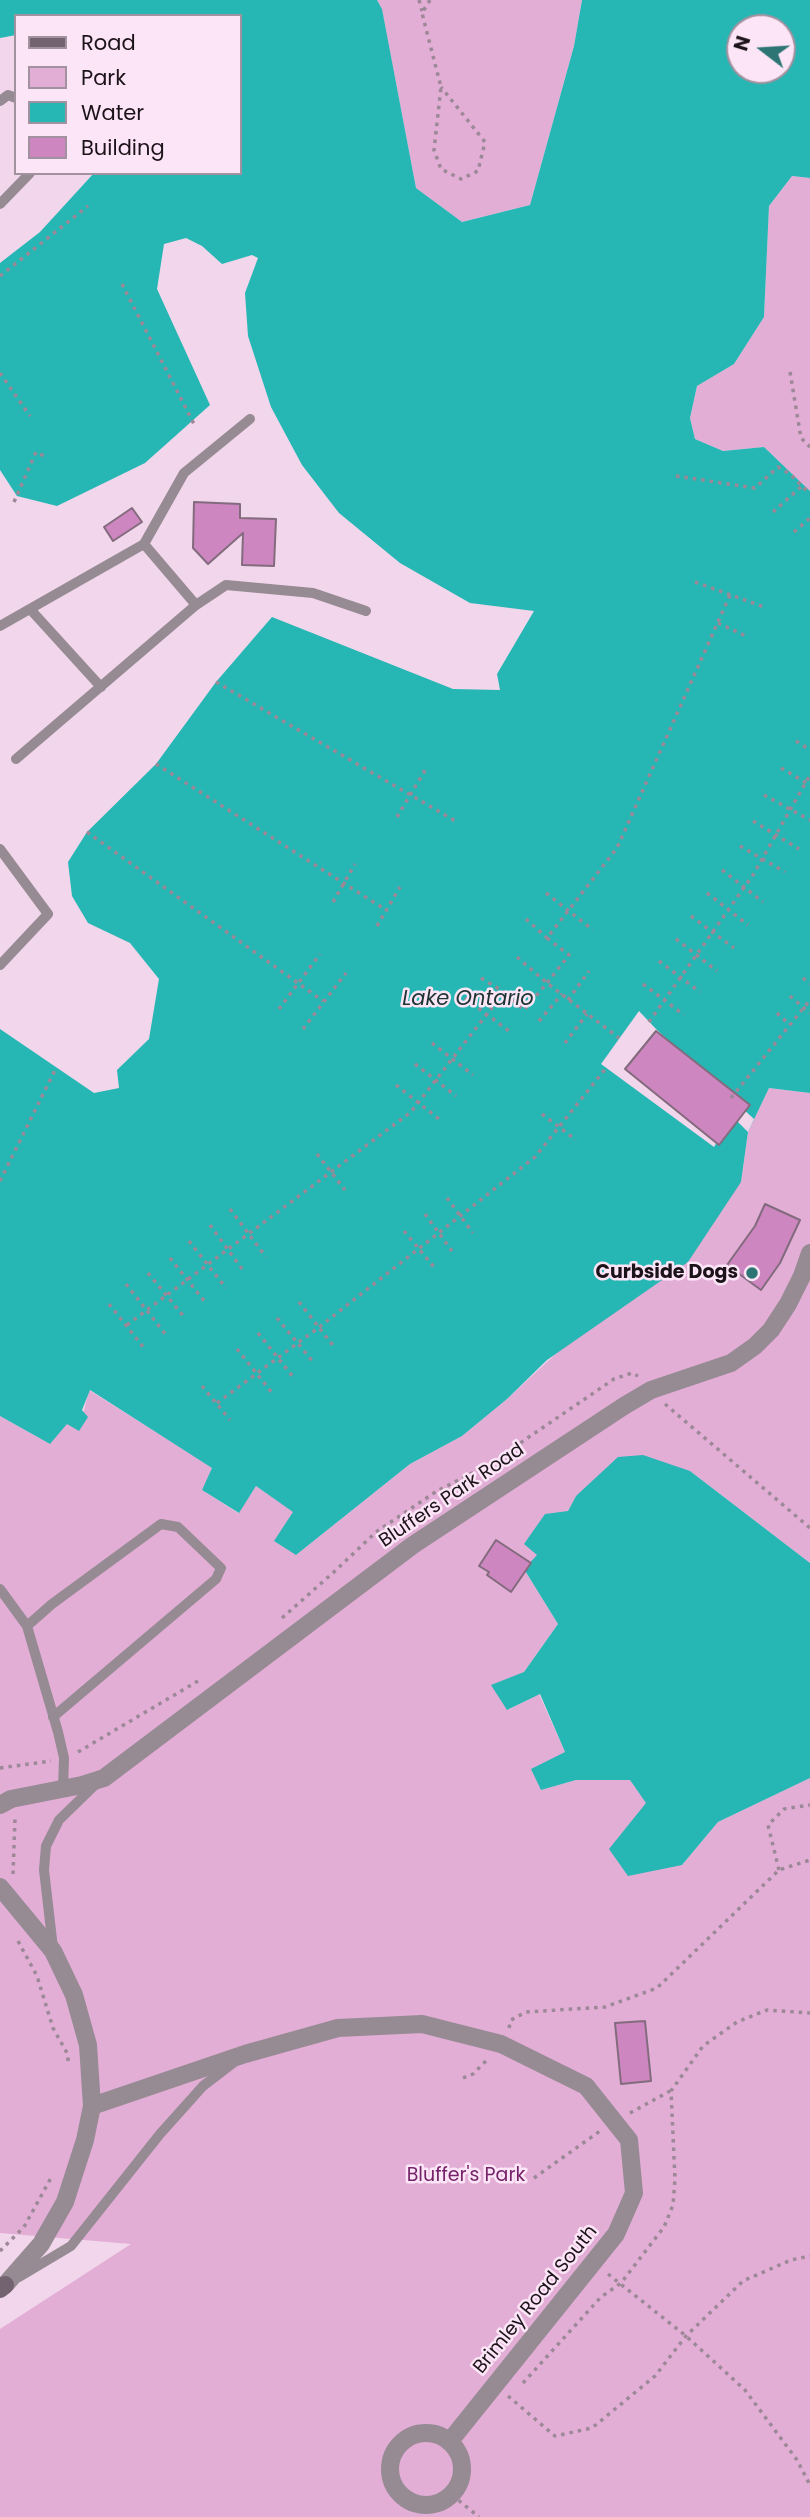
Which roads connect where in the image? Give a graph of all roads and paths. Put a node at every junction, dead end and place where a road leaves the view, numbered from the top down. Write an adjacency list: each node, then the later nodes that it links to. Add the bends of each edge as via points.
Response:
1 (419, 0): 3 (path)
2 (429, 0): 3 (path)
3 (422, 13): 4 (path)
4 (441, 87): 4 (path, via 434,150 441,169 461,179 478,171 485,142)
5 (28, 175): 6 (lane)
6 (0, 204)
7 (88, 206): 8 (path)
8 (0, 276)
9 (122, 284): 14 (path)
10 (790, 372): 15 (path, via 801,438)
11 (0, 373): 12 (path)
12 (30, 416)
13 (250, 419): 24 (lane, via 184,473)
14 (195, 426)
15 (810, 447)
16 (44, 456): 20 (path, via 36,452)
17 (676, 476): 18 (path, via 755,488 779,467)
18 (802, 486): 19 (path); 21 (path)
19 (810, 494)
20 (14, 502)
21 (773, 512)
22 (810, 518): 23 (path)
23 (794, 531)
24 (144, 544): 27 (lane); 29 (lane)
25 (695, 582): 26 (path)
26 (730, 595): 28 (path); 31 (path)
27 (196, 605): 30 (lane, via 226,584 313,593); 35 (lane)
28 (764, 607)
29 (30, 609): 32 (lane); 35 (lane)
30 (366, 611)
31 (717, 623): 33 (path); 68 (path, via 617,848)
32 (0, 625)
33 (748, 637)
34 (216, 682): 45 (path)
35 (101, 687): 38 (lane)
36 (796, 741): 37 (path)
37 (810, 750)
38 (16, 758)
39 (156, 764): 60 (path)
40 (427, 767): 45 (path)
41 (781, 768): 43 (path)
42 (810, 775): 43 (path)
43 (808, 784): 46 (path)
44 (764, 794): 46 (path)
45 (410, 796): 47 (path); 50 (path)
46 (791, 809): 48 (path); 52 (path)
47 (397, 817)
48 (810, 820)
49 (753, 821): 52 (path)
50 (457, 822)
51 (87, 832): 90 (path)
52 (776, 835): 55 (path); 56 (path)
53 (740, 846): 56 (path)
54 (0, 849): 83 (lane, via 48,914)
55 (799, 849)
56 (761, 860): 59 (path); 62 (path)
57 (355, 864): 60 (path)
58 (722, 870): 62 (path)
59 (785, 872)
60 (343, 884): 65 (path); 67 (path)
61 (400, 887): 67 (path)
62 (744, 888): 66 (path); 69 (path)
63 (545, 893): 68 (path)
64 (707, 893): 69 (path)
65 (333, 902)
66 (763, 902)
67 (386, 910): 73 (path)
68 (568, 911): 74 (path); 76 (path)
69 (728, 911): 72 (path); 75 (path)
70 (691, 916): 75 (path)
71 (526, 919): 76 (path)
72 (748, 925)
73 (377, 926)
74 (593, 930)
75 (713, 932): 78 (path); 80 (path)
76 (547, 938): 91 (path, via 569,955)
77 (676, 939): 80 (path)
78 (734, 948)
79 (320, 954): 90 (path)
80 (696, 955): 85 (path); 88 (path)
81 (517, 957): 91 (path)
82 (659, 961): 88 (path)
83 (0, 965)
84 (589, 971): 99 (path)
85 (717, 971)
86 (346, 973): 101 (path)
87 (481, 978): 94 (path)
88 (680, 978): 95 (path); 102 (path)
89 (803, 978): 93 (path)
90 (298, 983): 101 (path); 104 (path)
91 (547, 983): 94 (path, via 524,1010); 96 (path)
92 (643, 984): 102 (path)
93 (810, 984)
94 (504, 992): 107 (path)
95 (700, 992)
96 (562, 995): 99 (path); 110 (path)
97 (790, 996): 103 (path)
98 (465, 998): 107 (path)
99 (568, 1000): 108 (path)
100 (810, 1000): 103 (path)
101 (323, 1001): 113 (path)
102 (664, 1001): 109 (path); 111 (path)
103 (804, 1008): 106 (path); 112 (path)
104 (279, 1009)
105 (777, 1013): 112 (path)
106 (810, 1013)
107 (487, 1014): 114 (path); 118 (path)
108 (587, 1014): 115 (path); 117 (path)
109 (684, 1015)
110 (539, 1021)
111 (649, 1022)
112 (790, 1025): 126 (path)
113 (303, 1029)
114 (509, 1031)
115 (619, 1038)
116 (432, 1043): 118 (path)
117 (565, 1043)
118 (452, 1058): 122 (path); 123 (path)
119 (415, 1064): 123 (path)
120 (56, 1068): 134 (path)
121 (606, 1068): 130 (path)
122 (473, 1075)
123 (435, 1080): 125 (path); 127 (path)
124 (396, 1085): 127 (path)
125 (456, 1096)
126 (731, 1098)
127 (418, 1102): 129 (path); 133 (path)
128 (542, 1114): 130 (path)
129 (439, 1119)
130 (559, 1127): 131 (path); 139 (path, via 535,1157)
131 (576, 1140)
132 (317, 1154): 133 (path)
133 (331, 1171): 135 (path); 144 (path)
134 (0, 1181)
135 (345, 1190)
136 (447, 1198): 139 (path)
137 (230, 1209): 144 (path)
138 (425, 1214): 142 (path)
139 (461, 1216): 142 (path); 143 (path)
140 (211, 1225): 147 (path)
141 (404, 1231): 146 (path)
142 (438, 1233): 146 (path); 148 (path)
143 (473, 1233)
144 (248, 1234): 147 (path); 150 (path)
145 (189, 1241): 152 (path)
146 (419, 1248): 153 (path); 167 (path)
147 (228, 1249): 152 (path); 155 (path)
148 (452, 1251)
149 (810, 1253): 194 (street, Bluffers Park Road, via 788,1304 755,1346 731,1363 652,1390 624,1406 424,1538)
150 (266, 1256)
151 (170, 1258): 156 (path)
152 (207, 1264): 156 (path); 158 (path)
153 (434, 1267)
154 (148, 1273): 159 (path)
155 (245, 1273)
156 (186, 1280): 159 (path); 160 (path)
157 (126, 1284): 163 (path)
158 (226, 1288)
159 (167, 1295): 163 (path); 164 (path)
160 (205, 1302)
161 (299, 1302): 167 (path)
162 (108, 1304): 166 (path)
163 (146, 1310): 166 (path); 169 (path)
164 (185, 1318)
165 (277, 1318): 170 (path)
166 (127, 1325): 171 (path)
167 (318, 1328): 170 (path); 172 (path)
168 (258, 1333): 174 (path)
169 (166, 1335)
170 (298, 1343): 174 (path); 175 (path)
171 (144, 1348)
172 (335, 1348)
173 (237, 1349): 176 (path)
174 (277, 1358): 176 (path); 177 (path)
175 (314, 1363)
176 (257, 1374): 180 (path); 182 (path)
177 (293, 1378)
178 (641, 1379): 186 (path, via 632,1373 614,1379 488,1465 437,1491 386,1525)
179 (202, 1385): 182 (path)
180 (274, 1394)
181 (661, 1401): 184 (path)
182 (217, 1403): 183 (path)
183 (230, 1420)
184 (810, 1528)
185 (0, 1590): 187 (lane)
186 (278, 1621)
187 (27, 1626): 189 (lane); 189 (lane, via 160,1524 178,1527 221,1568 216,1579)
188 (204, 1677): 190 (path)
189 (53, 1717): 195 (lane, via 64,1758)
190 (84, 1750)
191 (49, 1762): 192 (path)
192 (0, 1769): 193 (path)
193 (4, 1778)
194 (103, 1778): 195 (street, Bluffers Park Road); 202 (lane, Bluffers Park Road, via 59,1821 46,1846 44,1870)
195 (63, 1789): 197 (street, Bluffers Park Road, via 11,1799)
196 (810, 1805): 199 (path, via 784,1809 768,1825)
197 (7, 1809): 200 (path, via 15,1859)
198 (810, 1860): 199 (path)
199 (779, 1870): 204 (path, via 657,1988 605,2007 526,2011 511,2021)
200 (5, 1883): 202 (street, Bluffers Park Road)
201 (17, 1939): 207 (path, via 37,1976)
202 (53, 1951): 210 (street, Bluffers Park Road, via 74,1995 88,2045)
203 (810, 2012): 209 (path, via 767,2010 737,2022 703,2046)
204 (508, 2036)
205 (245, 2053): 210 (street, Brimley Road South); 217 (street, Brimley Road South, via 338,2028 422,2024 501,2044 586,2086 629,2140 635,2193 615,2234); 219 (lane, Brimley Road South, via 203,2086 71,2246)
206 (492, 2055): 208 (path)
207 (68, 2066)
208 (463, 2078)
209 (671, 2091): 211 (path); 218 (path, via 673,2204 664,2227)
210 (92, 2106): 219 (street, Bluffers Park Road, via 65,2202 41,2244)
211 (622, 2117)
212 (600, 2131): 214 (path)
213 (52, 2175): 215 (path, via 24,2227)
214 (534, 2178)
215 (0, 2250)
216 (810, 2256): 220 (path, via 743,2281)
217 (591, 2262): 218 (path); 221 (street, Brimley Road South)
218 (621, 2283): 220 (path); 222 (path, via 601,2297)
219 (2, 2287)
220 (686, 2336): 221 (path, via 655,2376 592,2428 555,2436); 224 (path, via 745,2390)
221 (494, 2384): 223 (street, Brimley Road South)
222 (519, 2388)
223 (450, 2441): 226 (street, via 462,2463); 226 (street, via 426,2432 404,2441 396,2450 390,2474 402,2497 415,2504 442,2502)
224 (809, 2479): 225 (path)
225 (810, 2485)
226 (452, 2495): 227 (path)
227 (479, 2517)

